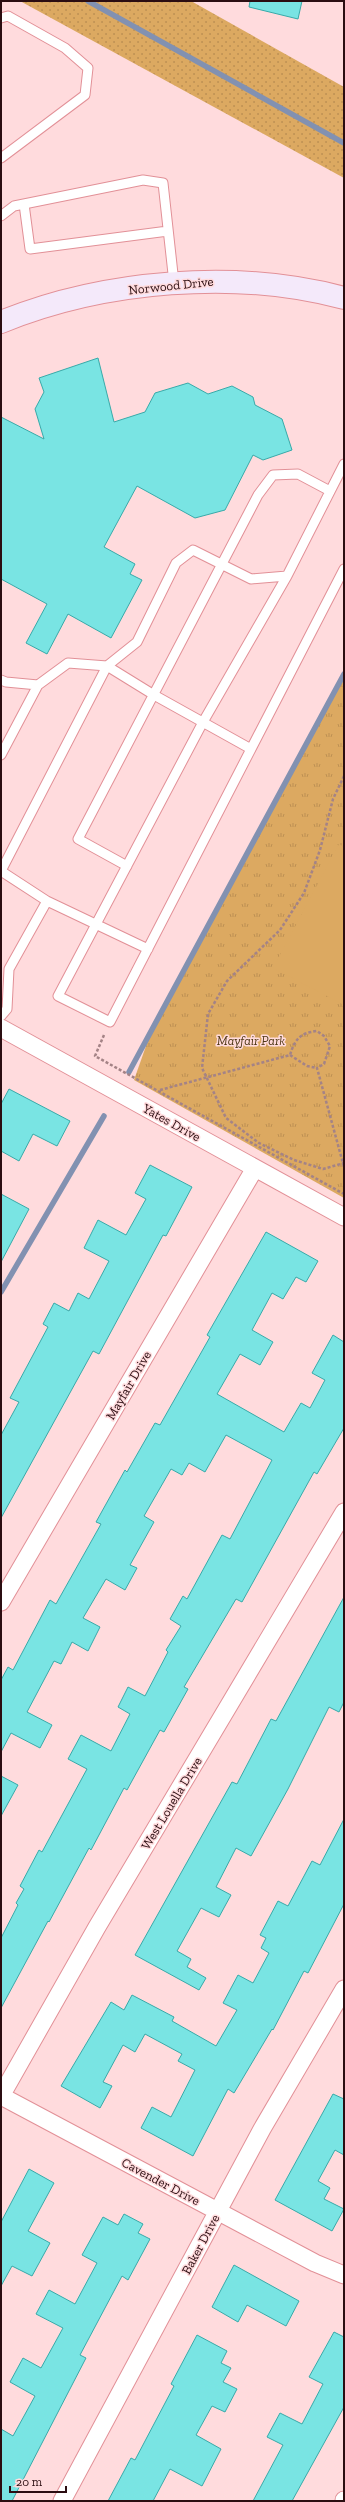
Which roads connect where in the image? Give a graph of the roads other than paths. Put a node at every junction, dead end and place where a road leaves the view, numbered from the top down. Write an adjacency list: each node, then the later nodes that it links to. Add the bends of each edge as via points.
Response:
1 (1, 18): 2 (lane, via 8,16 65,48 88,68 85,95)
2 (1, 158)
3 (24, 204): 4 (lane, via 14,206); 5 (lane, via 30,249); 5 (lane, via 143,180 163,184)
4 (1, 216)
5 (168, 231): 6 (lane)
6 (174, 282): 7 (main road, Norwood Drive, via 218,280 284,285); 8 (main road, Norwood Drive, via 60,301)
7 (344, 298)
8 (1, 322)
9 (344, 464): 10 (lane)
10 (330, 491): 11 (lane, via 298,474 273,475 258,495); 13 (lane)
11 (223, 565): 13 (lane, via 251,579); 14 (lane, via 193,550 176,563 137,642); 17 (lane)
12 (344, 569): 19 (lane)
13 (287, 576): 18 (lane)
14 (107, 666): 16 (lane, via 68,664); 17 (lane); 22 (lane)
15 (1, 680): 16 (lane)
16 (38, 685): 20 (lane)
17 (154, 695): 18 (lane); 21 (lane, via 78,839)
18 (203, 722): 19 (lane); 21 (lane)
19 (252, 749): 25 (lane)
20 (1, 755)
21 (127, 866): 24 (lane)
22 (1, 871): 23 (lane)
23 (47, 900): 24 (lane); 26 (lane, via 9,969 7,1009)
24 (97, 924): 25 (lane); 25 (lane, via 58,996 110,1022)
25 (148, 949)
26 (1, 1016)
27 (1, 1028): 28 (street, Yates Drive)
28 (255, 1168): 29 (street, Yates Drive); 31 (street, Mayfair Drive)
29 (344, 1217)
30 (344, 1512): 33 (street, West Louella Drive, via 96,1927)
31 (1, 1602)
32 (344, 1989): 34 (street, Baker Drive, via 262,2129)
33 (1, 2096): 34 (street, Cavender Drive)
34 (218, 2212): 35 (street, Cavender Drive); 36 (street, Baker Drive)
35 (344, 2276)
36 (62, 2501)

